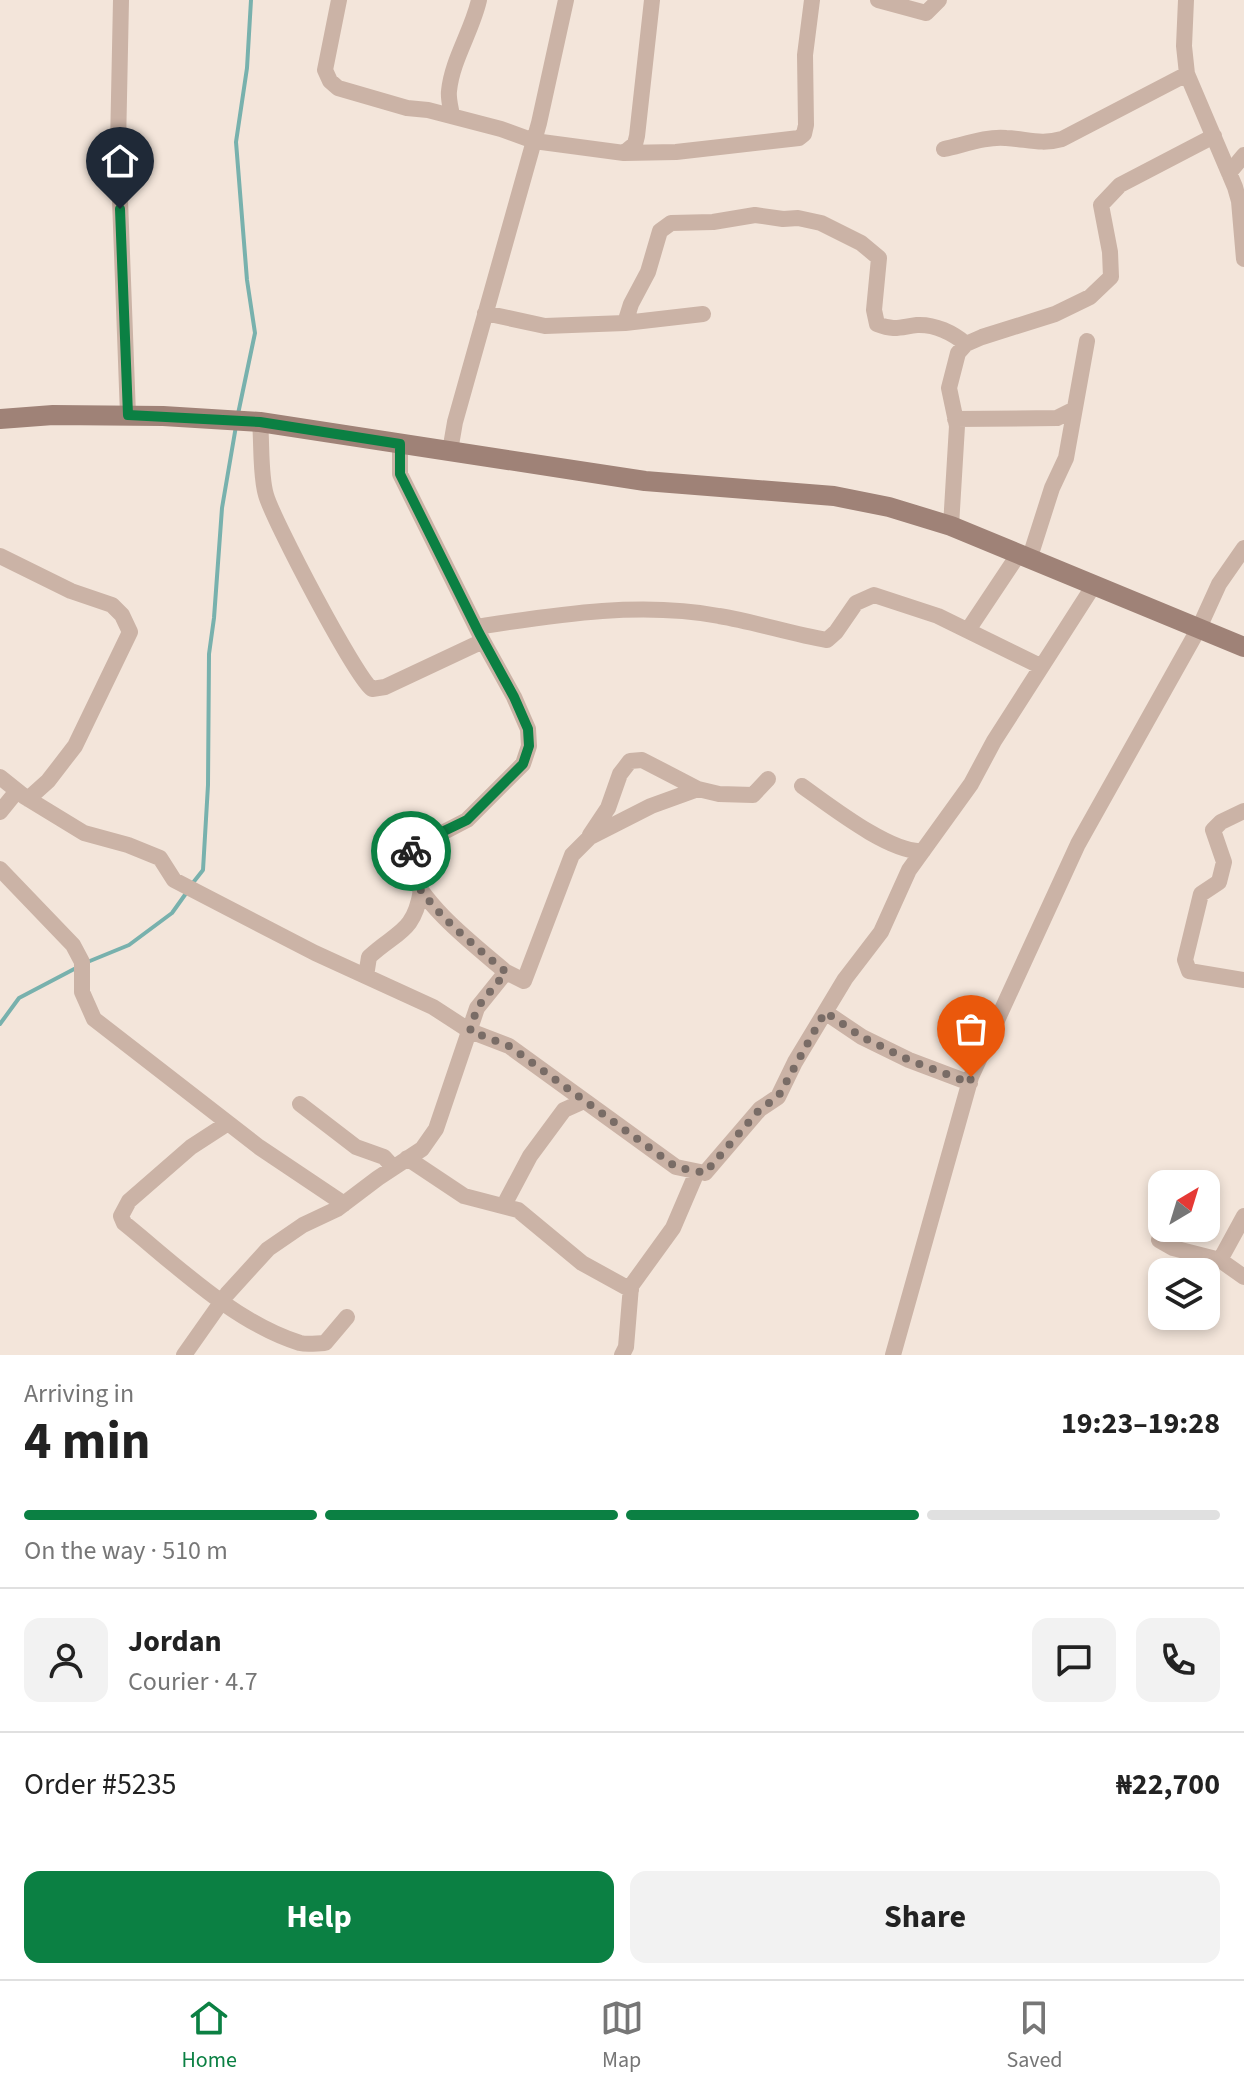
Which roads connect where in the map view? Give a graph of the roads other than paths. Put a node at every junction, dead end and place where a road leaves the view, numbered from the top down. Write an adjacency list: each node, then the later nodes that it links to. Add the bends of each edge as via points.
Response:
1 (121, 0): 25 (street, via 118,146)
2 (339, 0): 11 (street, via 325,70 330,81 407,108)
3 (479, 0): 11 (street, via 449,89)
4 (566, 0): 13 (street)
5 (652, 0): 15 (street, via 637,136)
6 (812, 0): 15 (street, via 804,134 676,152)
7 (878, 0): 8 (street, via 926,13)
8 (939, 0)
9 (1189, 2): 10 (street)
10 (1187, 74): 12 (street); 14 (street, via 1062,139 1048,143 1004,137)
11 (452, 116): 13 (street)
12 (1214, 136): 17 (street); 23 (street, via 1120,185 1101,205 1111,277 1101,288 1031,324)
13 (534, 141): 15 (street); 19 (street)
14 (944, 149)
15 (624, 153)
16 (1244, 155): 17 (street)
17 (1229, 173): 18 (street, via 1239,201)
18 (1244, 259)
19 (485, 313): 21 (street, via 545,326); 30 (street)
20 (703, 314): 21 (street)
21 (625, 323): 23 (street, via 660,231 671,223 755,215 821,223 861,243 879,258 877,324 948,331)
22 (1087, 341): 24 (street)
23 (966, 344): 27 (street, via 958,353 949,388)
24 (1073, 410): 27 (street, via 1057,418); 34 (street, via 1066,458)
25 (128, 415): 26 (street); 28 (street)
26 (0, 419)
27 (955, 419): 31 (street)
28 (254, 421): 29 (street); 38 (street, via 265,495 366,685 385,687)
29 (400, 444): 30 (street); 38 (street, via 400,474)
30 (450, 451): 31 (street, via 645,481 834,496)
31 (951, 526): 34 (street)
32 (1244, 548): 36 (street, via 1219,584)
33 (0, 556): 45 (street, via 112,605 130,632 75,746 48,781)
34 (1024, 558): 35 (street); 37 (street)
35 (1094, 585): 36 (street); 40 (street)
36 (1199, 628): 39 (street); 57 (street, via 1078,844)
37 (968, 630): 38 (street, via 874,595 856,603 827,640 718,615 669,611 557,615); 40 (street)
38 (479, 634): 51 (street, via 514,697 528,729 529,746 523,764 467,820 410,852 407,865)
39 (1244, 647)
40 (1040, 666): 49 (street, via 971,784)
41 (0, 777): 45 (street)
42 (768, 779): 44 (street, via 753,795)
43 (802, 786): 49 (street, via 900,848)
44 (698, 789): 48 (street); 48 (street, via 642,760 630,761)
45 (23, 795): 47 (street); 53 (street, via 84,833 147,851 160,858 174,880)
46 (1244, 811): 54 (street, via 1213,830 1224,862 1219,882 1201,894 1185,960 1189,971)
47 (0, 812)
48 (590, 837): 52 (street, via 572,855 524,981)
49 (923, 851): 55 (street, via 881,932)
50 (0, 869): 60 (street, via 73,945 82,962 82,992 94,1019)
51 (421, 890): 52 (street); 53 (street, via 407,928 369,957)
52 (506, 972): 56 (street, via 477,1008)
53 (366, 976): 56 (street)
54 (1244, 980)
55 (825, 1012): 57 (street, via 862,1037); 62 (street, via 778,1097 760,1109 705,1173)
56 (470, 1031): 58 (street, via 509,1046); 61 (street, via 436,1129 422,1149)
57 (970, 1083): 75 (street)
58 (584, 1101): 62 (street, via 676,1167); 64 (street, via 564,1110 530,1156)
59 (300, 1104): 61 (street, via 356,1147)
60 (228, 1123): 63 (street); 71 (street, via 191,1147 129,1201 121,1216)
61 (400, 1163): 63 (street); 64 (street, via 464,1196)
62 (697, 1172): 70 (street, via 673,1228)
63 (344, 1204): 71 (street, via 268,1249)
64 (504, 1205): 70 (street, via 518,1210 582,1263)
65 (1244, 1216): 68 (street)
66 (1162, 1242): 67 (street)
67 (1212, 1258)
68 (1220, 1260): 69 (street)
69 (1244, 1277)
70 (631, 1290): 74 (street)
71 (222, 1302): 72 (street, via 303,1344 325,1343); 73 (street)
72 (347, 1317)
73 (184, 1355)
74 (622, 1355)
75 (893, 1355)

